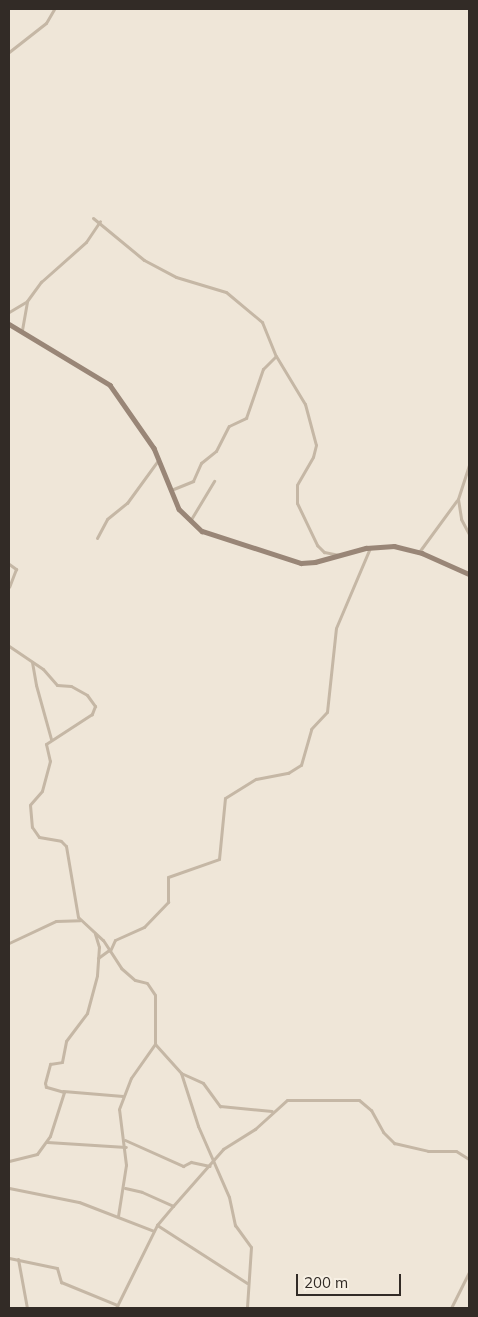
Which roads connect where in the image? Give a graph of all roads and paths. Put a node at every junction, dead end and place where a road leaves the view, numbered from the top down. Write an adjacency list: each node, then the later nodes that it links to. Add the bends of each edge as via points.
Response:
1 (54, 9): 2 (street, via 46,23)
2 (9, 52)
3 (93, 218): 4 (street)
4 (100, 222): 5 (street, via 86,242 41,282); 9 (street, via 151,264 176,278 226,292 247,307 262,322)
5 (27, 302): 6 (street); 8 (street)
6 (9, 312)
7 (9, 324): 8 (street)
8 (22, 330): 10 (street, via 110,386 147,436)
9 (276, 356): 13 (street, via 263,369 246,418 229,426 216,451 201,463 193,481); 20 (street, via 305,404 316,445 297,485 297,503 317,545 324,552)
10 (159, 459): 13 (street); 17 (street, via 127,503 107,519)
11 (469, 465): 14 (street)
12 (214, 481): 15 (street)
13 (171, 490): 15 (street)
14 (458, 500): 16 (street, via 460,519); 19 (street)
15 (189, 522): 20 (street, via 206,533 294,562 315,562)
16 (469, 534)
17 (98, 538)
18 (370, 547): 19 (street, via 394,546); 20 (street); 32 (street, via 336,628 326,715 311,729 300,765 288,773 256,779 225,798 219,859 168,877 168,902 144,926 115,940)
19 (419, 552): 22 (street)
20 (340, 555)
21 (9, 564): 23 (street, via 16,569)
22 (469, 574)
23 (9, 587)
24 (9, 646): 25 (street)
25 (32, 662): 26 (street); 26 (street, via 57,685 71,686 87,695 95,708 92,714)
26 (51, 739): 27 (street, via 46,744 50,761 44,788 32,801 30,817 33,831 39,837 61,842 69,851)
27 (77, 914): 28 (street); 29 (street)
28 (70, 919): 29 (street); 31 (street, via 52,922)
29 (80, 920): 30 (street)
30 (95, 933): 32 (street); 33 (street)
31 (9, 942)
32 (110, 950): 33 (street); 34 (street, via 121,968 135,980 147,983 155,995)
33 (98, 958): 36 (street, via 97,979 87,1014 66,1040 62,1062 50,1064 46,1087)
34 (155, 1044): 35 (street); 37 (street, via 143,1058)
35 (181, 1073): 38 (street, via 203,1083 220,1106); 43 (street, via 198,1126)
36 (63, 1091): 37 (street); 40 (street)
37 (123, 1096): 39 (street, via 119,1116)
38 (273, 1110): 42 (street, via 295,1098 359,1100 372,1110 383,1132 394,1143 428,1151 456,1151); 43 (street, via 259,1126 224,1149)
39 (125, 1140): 41 (street); 45 (street, via 184,1166 190,1162)
40 (47, 1142): 41 (street); 44 (street, via 34,1155)
41 (126, 1147): 47 (street)
42 (469, 1159)
43 (215, 1160): 45 (street); 55 (street, via 232,1205 235,1225 251,1246)
44 (9, 1161)
45 (211, 1166): 48 (street)
46 (9, 1188): 49 (street, via 79,1202)
47 (125, 1188): 48 (street); 49 (street)
48 (173, 1206): 50 (street)
49 (118, 1216): 51 (street)
50 (157, 1225): 51 (street); 55 (street)
51 (154, 1231): 56 (street)
52 (9, 1258): 53 (street)
53 (18, 1259): 56 (street, via 57,1268 61,1282); 57 (street)
54 (468, 1274): 59 (street)
55 (248, 1283): 58 (street)
56 (117, 1307)
57 (27, 1308)
58 (247, 1308)
59 (451, 1308)

